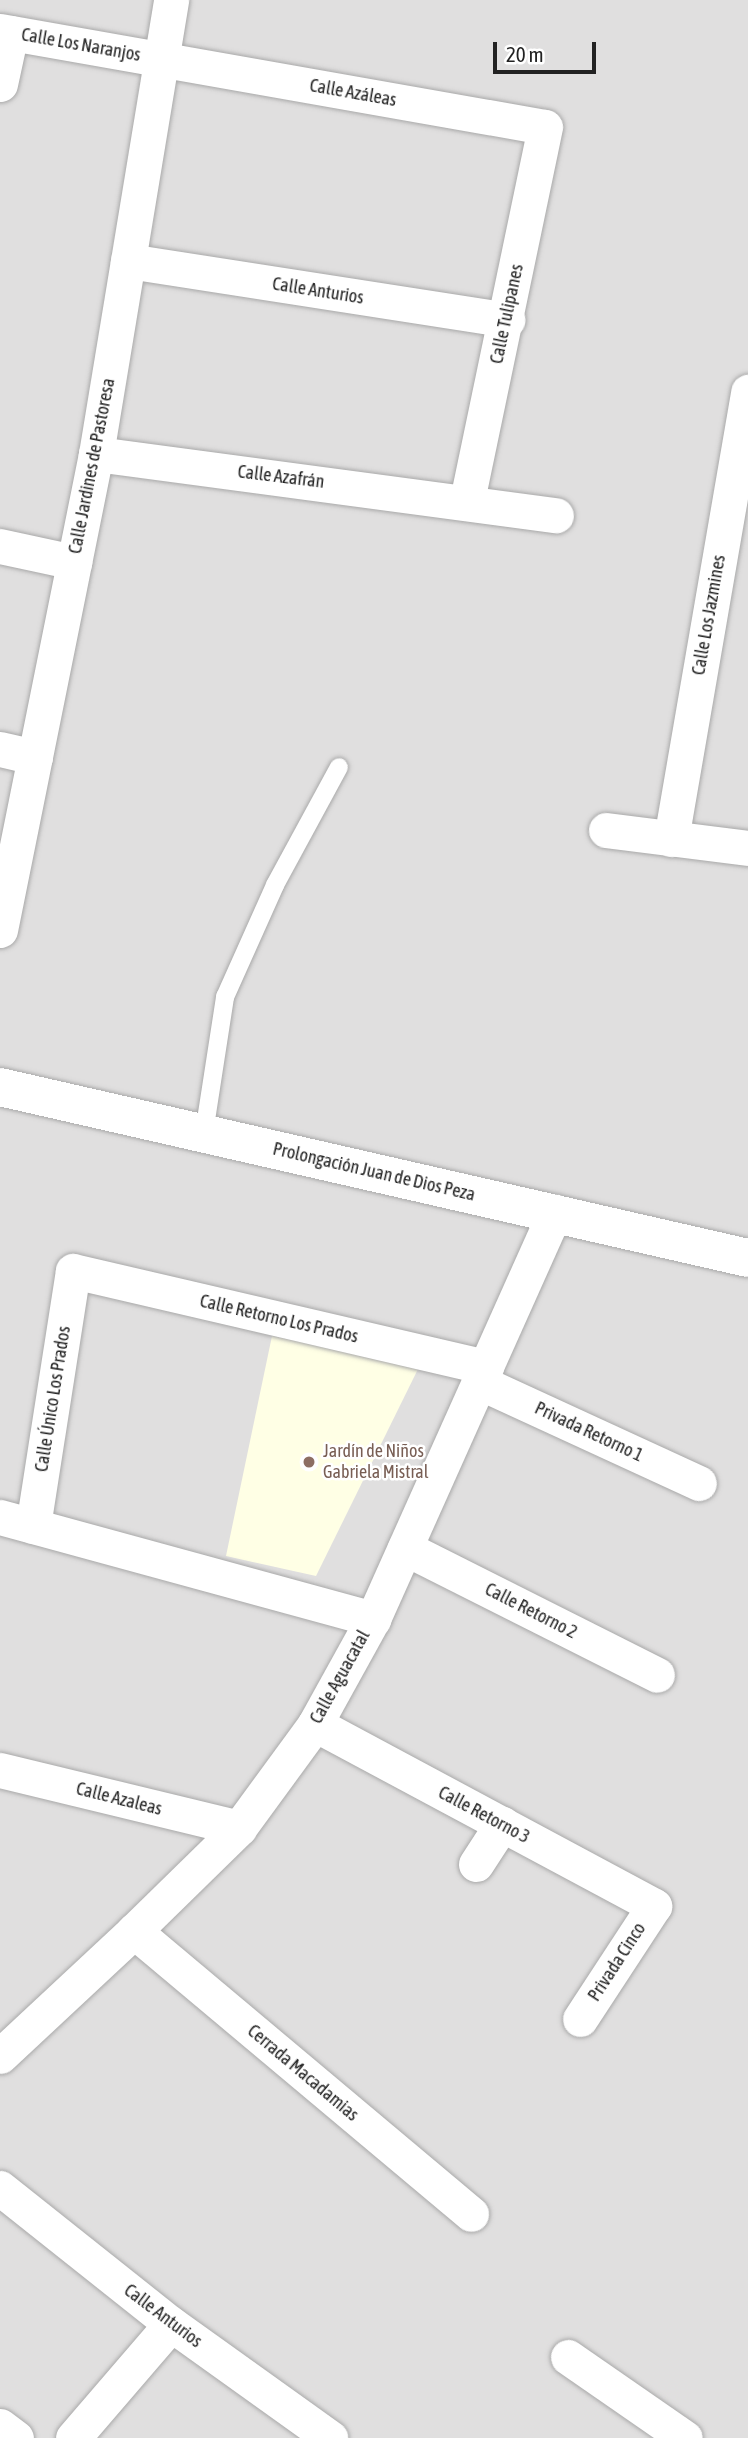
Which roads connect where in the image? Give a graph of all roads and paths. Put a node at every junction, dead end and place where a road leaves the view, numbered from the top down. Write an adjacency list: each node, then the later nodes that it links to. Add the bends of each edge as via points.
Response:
1 (171, 0): 3 (street, Calle Jardines de Pastoresa)
2 (6, 32): 3 (street, Calle Los Naranjos); 4 (street)
3 (162, 59): 5 (street, Calle Azáleas); 6 (street, Calle Jardines de Pastoresa)
4 (0, 84)
5 (545, 127): 7 (street, Calle Tulipanes)
6 (128, 261): 7 (street, Calle Anturios); 9 (street, Calle Jardines de Pastoresa)
7 (507, 320): 10 (street, Calle Tulipanes)
8 (748, 391): 18 (street, Calle Los Jazmines)
9 (96, 454): 10 (street, Calle Azafrán); 13 (street, Calle Jardines de Pastoresa)
10 (467, 501): 11 (street, Calle Azafrán)
11 (556, 515)
12 (0, 546): 13 (street)
13 (74, 562): 15 (street, Calle Jardines de Pastoresa)
14 (0, 749): 15 (street)
15 (35, 757): 20 (street, Calle Jardines de Pastoresa)
16 (339, 767): 22 (lane, via 275,885 225,997)
17 (607, 830): 18 (street)
18 (671, 839): 19 (street)
19 (748, 848)
20 (0, 930)
21 (0, 1087): 22 (street, Prolongación Juan de Dios Peza)
22 (204, 1133): 23 (street, Prolongación Juan de Dios Peza)
23 (555, 1212): 24 (street, Prolongación Juan de Dios Peza); 26 (street, Calle Aguacatal)
24 (748, 1258)
25 (73, 1271): 26 (street, Calle Retorno Los Prados); 28 (street, Calle Único Los Prados)
26 (483, 1375): 27 (street, Privada Retorno 1); 29 (street, Calle Aguacatal)
27 (699, 1483)
28 (16, 1522): 30 (street)
29 (405, 1548): 30 (street, Calle Aguacatal); 31 (street, Calle Retorno 2)
30 (373, 1619): 32 (street, Calle Aguacatal)
31 (657, 1675)
32 (315, 1724): 34 (street, Calle Retorno 3); 35 (street, Calle Aguacatal)
33 (0, 1770): 35 (street, Calle Azaleas)
34 (502, 1824): 36 (street); 37 (street, Calle Retorno 3)
35 (239, 1828): 38 (street, Calle Aguacatal)
36 (477, 1864)
37 (654, 1906): 39 (street, Privada Cinco)
38 (134, 1931): 40 (street, Calle Aguacatal); 42 (street, Cerrada Macadamias)
39 (580, 2019)
40 (0, 2056)
41 (0, 2188): 43 (street, Calle Anturios)
42 (471, 2214)
43 (171, 2324): 47 (street); 48 (street, Calle Anturios)
44 (568, 2357): 49 (street)
45 (0, 2426): 46 (street)
46 (16, 2438)
47 (73, 2438)
48 (330, 2438)
49 (685, 2438)

